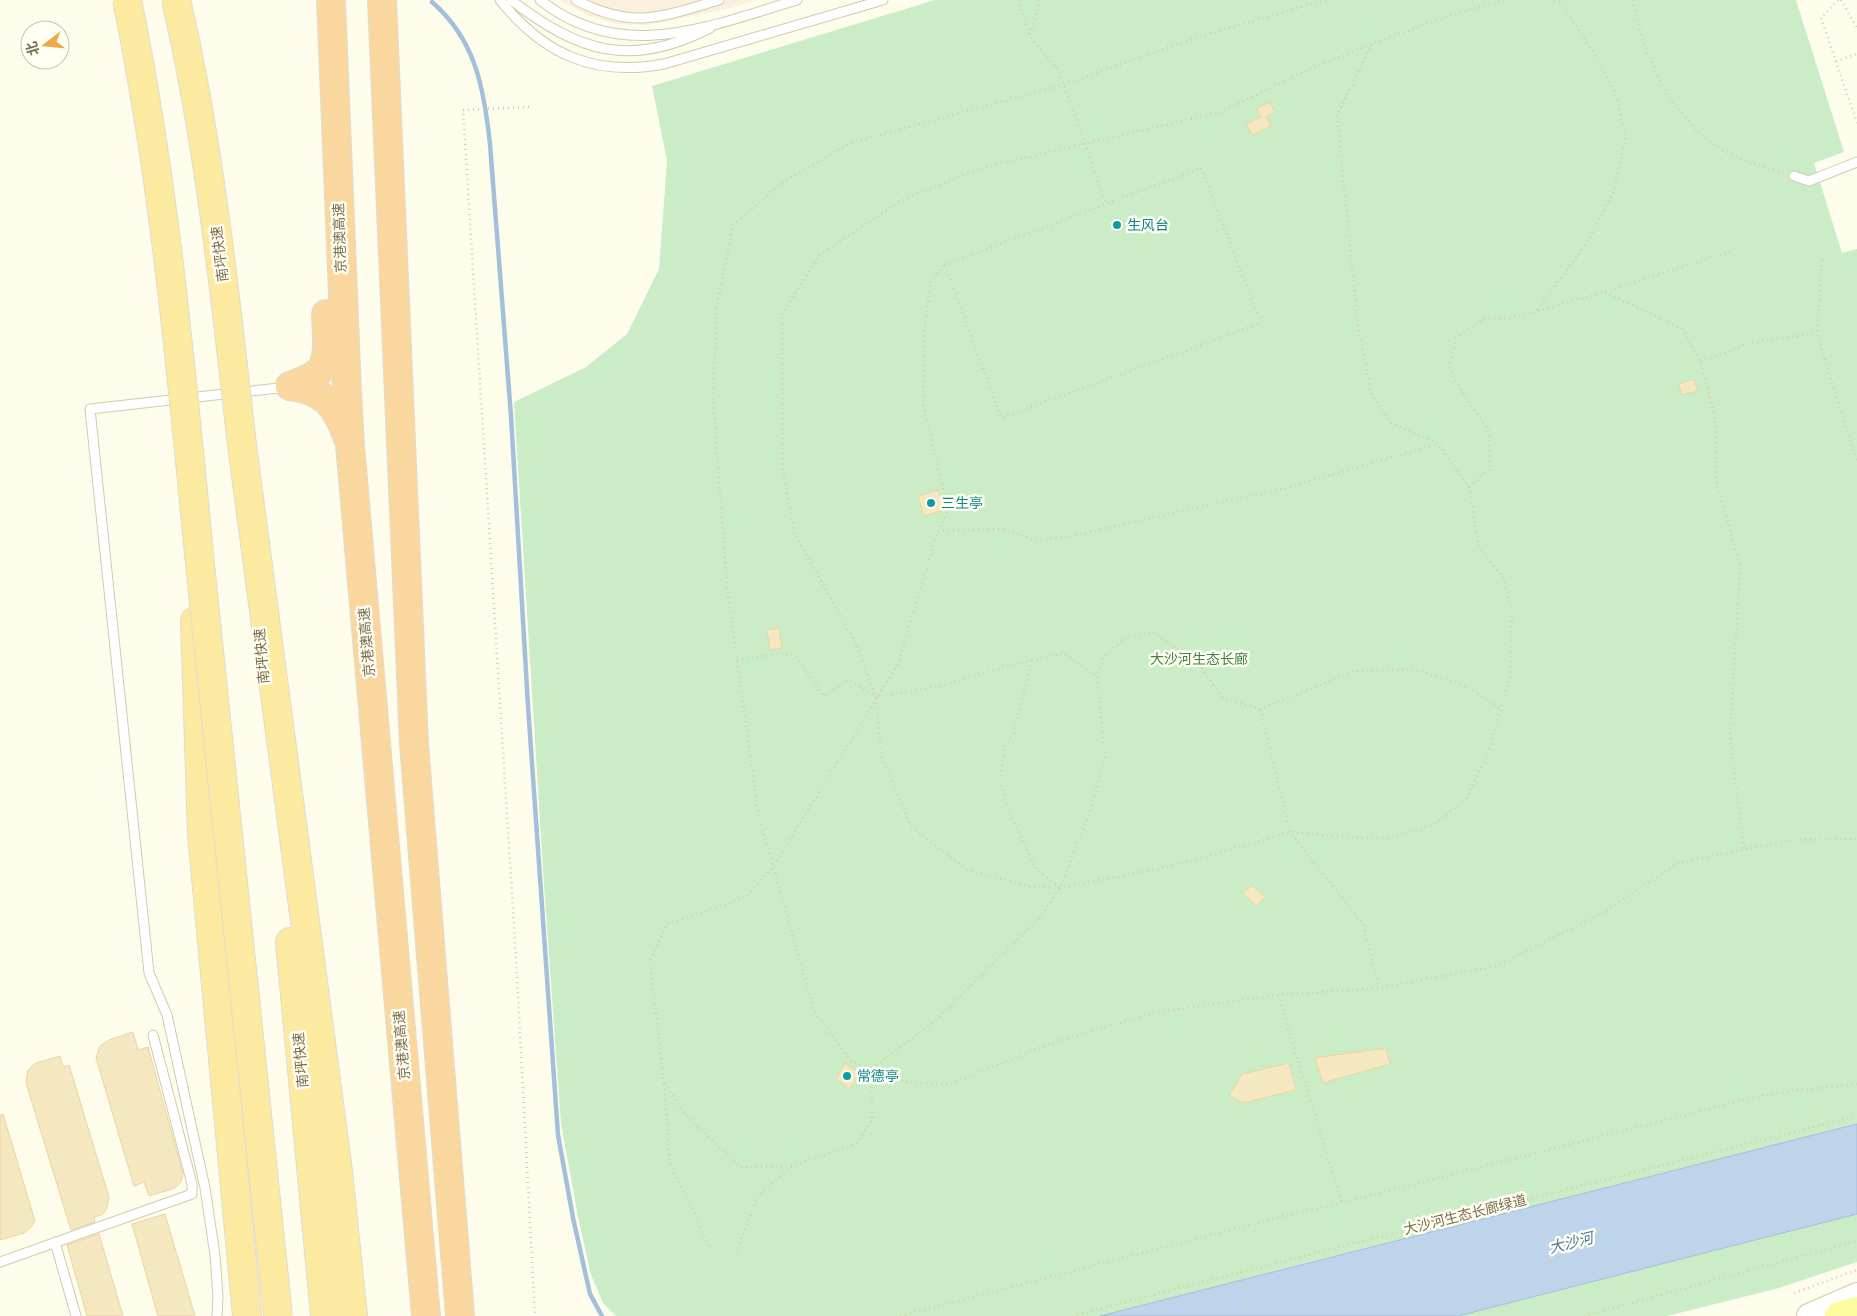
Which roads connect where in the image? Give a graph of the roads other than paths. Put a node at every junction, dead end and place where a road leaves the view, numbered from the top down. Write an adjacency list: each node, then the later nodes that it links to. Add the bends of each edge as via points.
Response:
1 (128, 0): 19 (highway, bridge, via 153,142)
2 (176, 0): 17 (highway, 南坪快速, bridge, via 200,113)
3 (314, 0): 16 (highway, via 327,342 325,360 320,369 311,377)
4 (331, 0): 18 (highway, 京港澳高速)
5 (382, 0): 34 (highway, via 414,744)
6 (500, 0): 12 (lane, via 518,21 557,50 580,60 624,69 664,64)
7 (511, 0): 13 (lane, via 567,37 627,52 668,46)
8 (540, 0): 13 (lane, via 573,21 621,36 668,34)
9 (576, 0): 10 (lane, via 609,15 627,18 648,18)
10 (719, 0)
11 (797, 0): 13 (lane)
12 (879, 1)
13 (721, 22)
14 (1857, 162): 15 (lane, via 1809,181)
15 (1794, 176)
16 (290, 386): 18 (highway, via 315,392 327,402 337,414); 27 (lane, via 90,409 149,973 166,1015 205,1188 215,1255)
17 (242, 445): 31 (highway, 南坪快速); 32 (highway, via 338,1171)
18 (350, 445): 33 (highway, 京港澳高速)
19 (188, 447): 23 (highway, bridge, via 202,836); 30 (highway, bridge)
20 (153, 1036): 21 (lane, via 192,1194)
21 (55, 1242): 22 (lane); 26 (lane)
22 (0, 1262)
23 (243, 1268): 28 (highway); 29 (highway)
24 (1857, 1295): 35 (main road)
25 (1857, 1311): 36 (main road)
26 (76, 1316)
27 (217, 1316)
28 (238, 1316)
29 (247, 1316)
30 (278, 1316)
31 (325, 1316)
32 (353, 1316)
33 (426, 1316)
34 (460, 1316)
35 (1809, 1316)
36 (1839, 1316)

